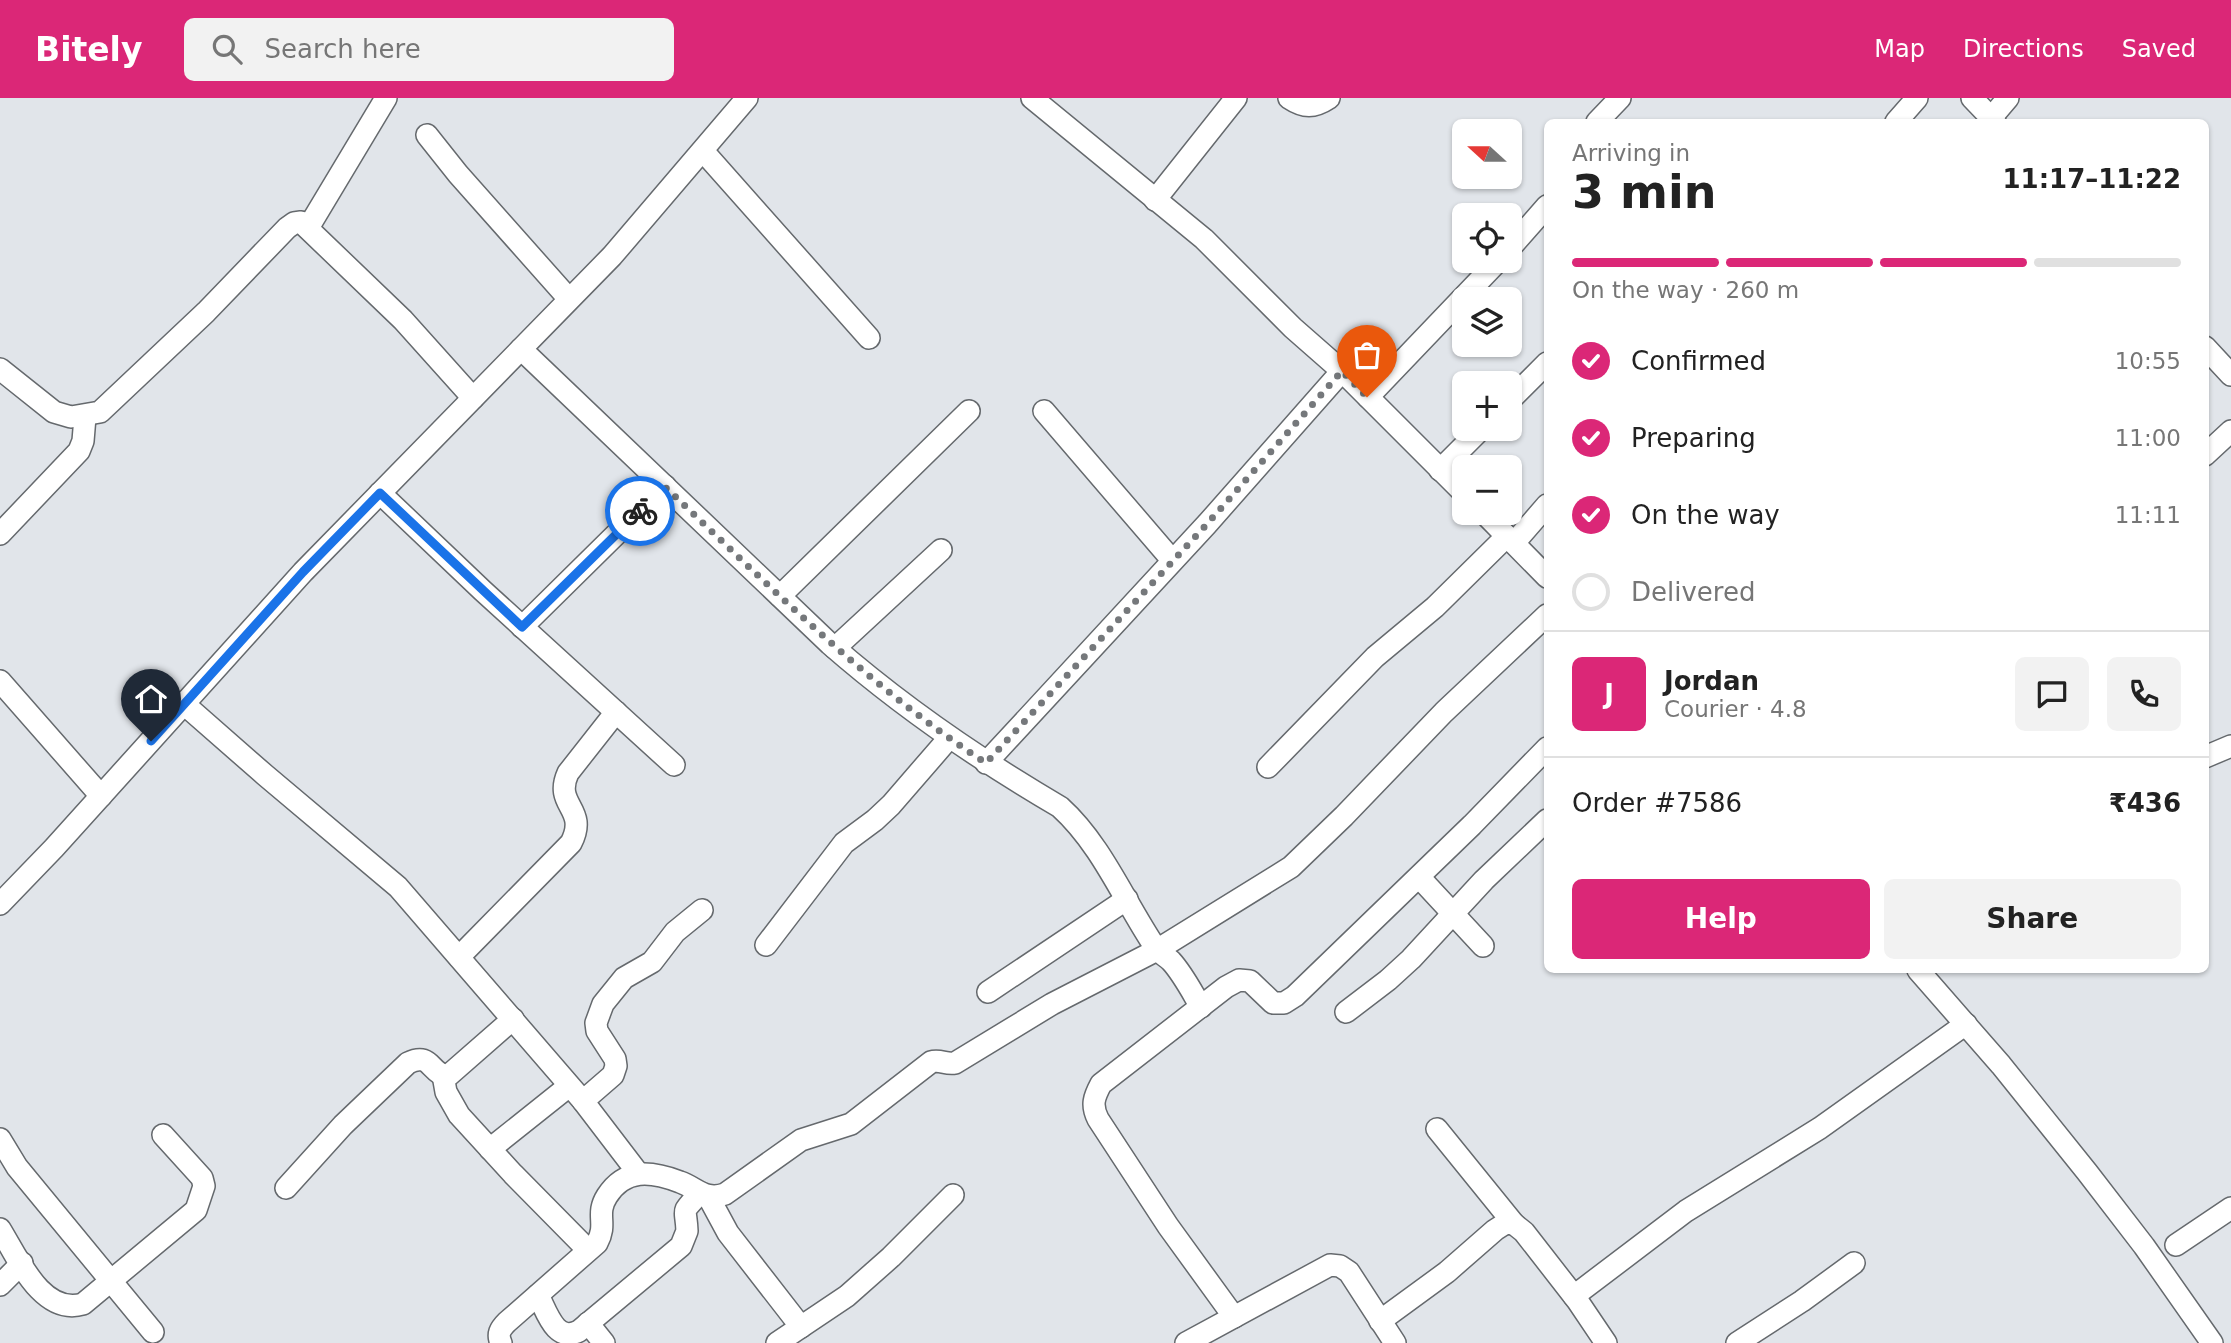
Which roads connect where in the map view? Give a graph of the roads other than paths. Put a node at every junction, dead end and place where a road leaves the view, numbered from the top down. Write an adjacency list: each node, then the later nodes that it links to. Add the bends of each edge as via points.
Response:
1 (386, 98): 19 (street)
2 (747, 98): 16 (street)
3 (1032, 98): 17 (street)
4 (1236, 98): 17 (street)
5 (1289, 98): 6 (street, via 1305,107)
6 (1329, 98)
7 (1620, 98): 11 (street)
8 (1917, 98): 12 (street)
9 (1972, 98): 13 (street)
10 (2008, 98): 14 (street)
11 (1600, 119)
12 (1899, 119)
13 (1992, 119)
14 (1994, 119)
15 (427, 135): 22 (street)
16 (703, 151): 22 (street); 23 (street)
17 (1155, 200): 28 (street, via 1204,239)
18 (1544, 209): 20 (street)
19 (308, 228): 32 (street, via 403,320); 35 (street, via 301,222 287,228 113,401 100,412)
20 (1522, 234)
21 (1486, 273): 31 (street)
22 (569, 299): 24 (street)
23 (869, 338)
24 (521, 349): 32 (street); 41 (street)
25 (2209, 351): 29 (street)
26 (1544, 366): 30 (street)
27 (0, 369): 35 (street, via 54,412)
28 (1342, 371): 31 (street); 48 (street)
29 (2231, 375)
30 (1522, 388)
31 (1367, 397): 39 (street)
32 (473, 398): 42 (street)
33 (970, 411): 50 (street)
34 (1044, 411): 48 (street)
35 (85, 416): 45 (street, via 79,451)
36 (2231, 431): 38 (street)
37 (1469, 441): 39 (street)
38 (2209, 450)
39 (1440, 470): 40 (street)
40 (1452, 482)
41 (664, 486): 50 (street); 52 (street)
42 (380, 493): 52 (street); 55 (street)
43 (1544, 508): 46 (street)
44 (1496, 525): 46 (street)
45 (2, 527)
46 (1511, 540): 49 (street); 63 (street, via 1375,657)
47 (941, 550): 53 (street)
48 (1172, 560): 61 (street)
49 (1544, 575)
50 (780, 596): 53 (street)
51 (1544, 618): 73 (street, via 1299,860)
52 (522, 627): 56 (street)
53 (835, 648): 57 (street)
54 (0, 681): 64 (street)
55 (184, 704): 64 (street); 74 (street, via 382,872)
56 (616, 712): 62 (street); 74 (street, via 564,783 566,799 577,817 571,843)
57 (949, 738): 61 (street); 71 (street, via 891,805 844,843)
58 (2231, 746): 60 (street)
59 (1544, 751): 66 (street)
60 (2209, 755)
61 (986, 763): 67 (street, via 1060,807 1086,835)
62 (674, 765)
63 (1268, 766)
64 (101, 796): 68 (street)
65 (1544, 823): 70 (street)
66 (1419, 877): 70 (street); 77 (street, via 1284,1003 1273,1003 1250,981 1239,980)
67 (1127, 899): 73 (street); 76 (street)
68 (0, 904)
69 (702, 910): 82 (street, via 674,932 652,962 624,978 603,1004 597,1031 616,1066 613,1075)
70 (1454, 914): 72 (street); 78 (street, via 1388,980)
71 (766, 945)
72 (1483, 946)
73 (1157, 950): 77 (street, via 1173,963); 89 (street, via 1052,1004 955,1063 931,1062 851,1124 801,1140 725,1194)
74 (459, 957): 79 (street)
75 (1920, 973): 80 (street)
76 (988, 992)
77 (1201, 1007): 102 (street, via 1101,1084 1093,1109 1168,1226)
78 (1346, 1012)
79 (513, 1019): 81 (street, via 456,1071); 82 (street)
80 (1966, 1024): 101 (street, via 1820,1128 1686,1211); 114 (street, via 2095,1182)
81 (443, 1075): 86 (street, via 452,1105); 88 (street, via 423,1059 408,1063)
82 (576, 1093): 86 (street); 87 (street)
83 (1437, 1129): 92 (street)
84 (163, 1135): 98 (street, via 202,1178 200,1201 189,1217)
85 (0, 1139): 98 (street, via 17,1167)
86 (490, 1149): 95 (street)
87 (638, 1172): 89 (street, via 681,1182); 95 (street, via 605,1199 600,1210 602,1233)
88 (286, 1188)
89 (704, 1195): 104 (street, via 685,1211 687,1231 681,1246); 105 (street)
90 (953, 1195): 105 (street, via 865,1280)
91 (2231, 1208): 94 (street)
92 (1514, 1224): 101 (street); 103 (street, via 1495,1230)
93 (0, 1229): 96 (street)
94 (2176, 1245)
95 (588, 1250): 100 (street)
96 (22, 1263): 98 (street, via 36,1285 63,1306 83,1304); 99 (street)
97 (1854, 1263): 113 (street)
98 (110, 1280): 106 (street)
99 (0, 1285)
100 (538, 1295): 104 (street, via 562,1335); 107 (street, via 501,1329)
101 (1574, 1296): 112 (street)
102 (1234, 1317): 103 (street, via 1330,1265 1349,1272); 110 (street)
103 (1380, 1321): 111 (street)
104 (588, 1323): 108 (street)
105 (801, 1327): 109 (street)
106 (153, 1332)
107 (501, 1343)
108 (604, 1343)
109 (778, 1343)
110 (1186, 1343)
111 (1395, 1343)
112 (1606, 1343)
113 (1737, 1343)
114 (2212, 1343)

